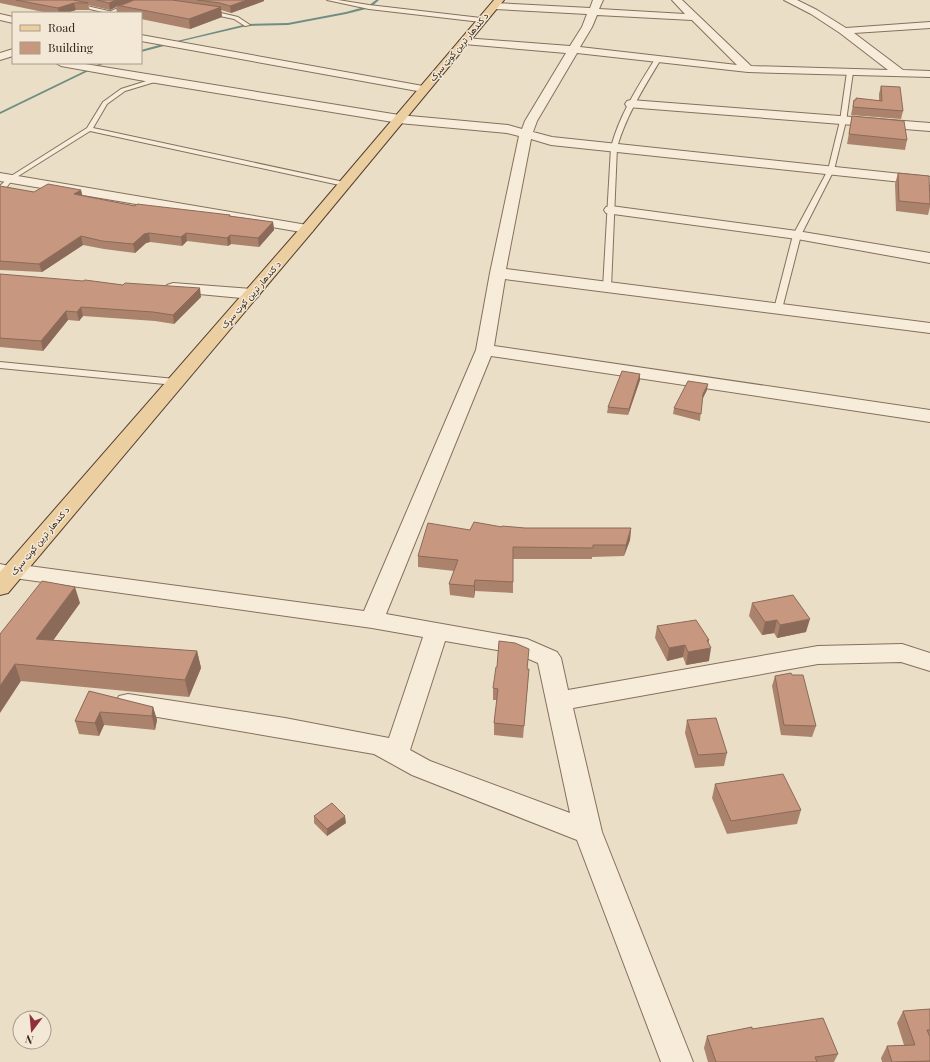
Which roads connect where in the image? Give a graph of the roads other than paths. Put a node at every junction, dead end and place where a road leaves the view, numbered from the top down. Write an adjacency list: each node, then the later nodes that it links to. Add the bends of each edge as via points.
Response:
1 (54, 0): 8 (lane)
2 (330, 0): 14 (lane)
3 (677, 0): 12 (street)
4 (790, 0): 17 (street)
5 (146, 1): 9 (street)
6 (496, 3): 7 (street); 14 (main road, د کندهار ترين کوټ سړک)
7 (596, 6): 12 (street); 20 (street)
8 (109, 12)
9 (117, 12)
10 (205, 12): 16 (lane, via 236,18)
11 (0, 17): 13 (street)
12 (694, 17): 23 (street)
13 (12, 20)
14 (481, 20): 19 (main road, د کندهار ترين کوټ سړک)
15 (930, 24): 17 (street)
16 (247, 26)
17 (844, 31): 25 (street)
18 (142, 38): 28 (street)
19 (464, 40): 20 (street); 28 (main road, د کندهار ترين کوټ سړک)
20 (574, 50): 21 (street); 34 (street)
21 (658, 59): 23 (street); 29 (lane)
22 (67, 64): 27 (street)
23 (748, 69): 24 (street)
24 (850, 72): 25 (street); 31 (lane)
25 (900, 73): 26 (street)
26 (930, 74)
27 (156, 80): 30 (street); 33 (lane, via 123,90 105,103)
28 (423, 89): 30 (main road, د کندهار ترين کوټ سړک)
29 (631, 104): 31 (street); 35 (lane, via 620,126)
30 (399, 119): 34 (street, via 508,129); 39 (main road, د کندهار ترين کوټ سړک)
31 (843, 121): 32 (street); 36 (lane)
32 (930, 127)
33 (89, 129): 37 (lane); 39 (lane)
34 (526, 134): 35 (street, via 551,141); 45 (street)
35 (614, 147): 36 (street); 41 (lane)
36 (831, 170): 38 (street); 43 (lane)
37 (5, 178): 40 (lane); 42 (street)
38 (930, 181)
39 (344, 184): 42 (main road, د کندهار ترين کوټ سړک)
40 (0, 190)
41 (611, 210): 43 (street); 47 (lane)
42 (307, 229): 48 (main road, د کندهار ترين کوټ سړک)
43 (797, 235): 44 (street); 49 (lane)
44 (930, 258)
45 (498, 273): 47 (street); 51 (street)
46 (158, 287): 48 (street)
47 (607, 288): 49 (street)
48 (252, 294): 53 (main road, د کندهار ترين کوټ سړک)
49 (778, 309): 50 (street)
50 (930, 328)
51 (485, 350): 54 (street); 56 (street)
52 (0, 365): 53 (lane)
53 (175, 382): 55 (main road, د کندهار ترين کوټ سړک)
54 (930, 416)
55 (5, 575): 56 (street)
56 (372, 620): 57 (street)
57 (437, 631): 59 (street, via 519,645 548,658); 61 (street)
58 (930, 662): 59 (street, via 902,653 818,655)
59 (559, 701): 62 (street)
60 (128, 703): 61 (street, via 380,745)
61 (396, 754): 62 (street, via 421,768)
62 (588, 832): 63 (street)
63 (677, 1062)

